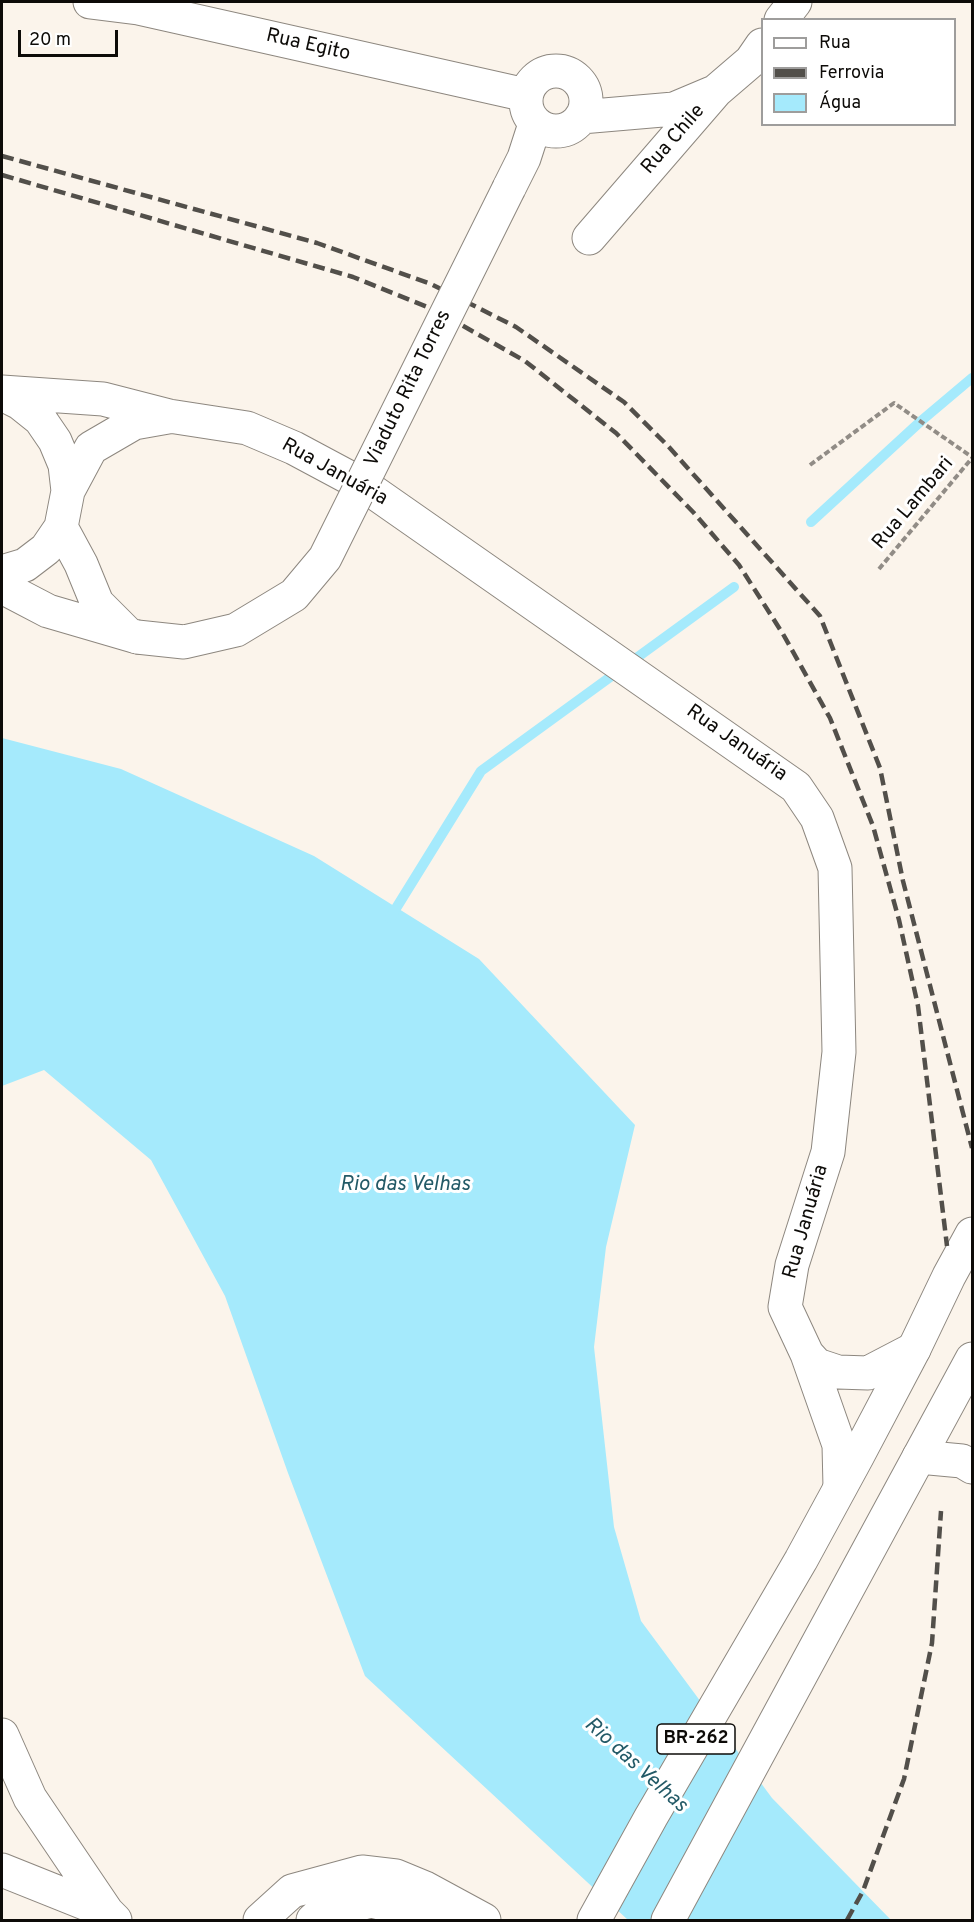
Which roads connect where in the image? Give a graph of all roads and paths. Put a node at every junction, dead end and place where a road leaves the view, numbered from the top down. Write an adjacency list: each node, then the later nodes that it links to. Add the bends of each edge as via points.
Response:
1 (90, 2): 8 (street, Rua Egito, via 138,8)
2 (795, 2): 3 (street)
3 (783, 18)
4 (761, 46): 6 (street, Rua Chile, via 751,61)
5 (580, 84): 7 (street); 8 (street, via 586,105); 8 (street, via 561,72 539,76 531,85)
6 (716, 92): 7 (street, Rua Egito, via 674,109); 9 (street, Rua Chile)
7 (632, 113): 8 (street, Rua Egito)
8 (550, 117): 19 (street, Viaduto Rita Torres, bridge, via 524,158 325,558 294,595 236,630 184,642)
9 (589, 238)
10 (2, 393): 11 (street, Rua Januária, via 103,399); 14 (street, via 40,419 55,441 65,465)
11 (170, 416): 14 (street, Rua Januária, via 134,423 91,448); 22 (street, Rua Januária, via 247,428 365,486 796,786 817,818 835,868 839,1052 828,1152 792,1265 785,1307)
12 (972, 458): 13 (path, via 894,403); 16 (path, Rua Lambari)
13 (810, 465)
14 (68, 491): 15 (street)
15 (61, 527): 17 (street, via 46,549 25,565); 19 (street, via 97,603)
16 (879, 569)
17 (2, 572)
18 (2, 587): 19 (street, Viaduto Rita Torres, via 48,611)
19 (133, 636)
20 (972, 1234): 21 (street, BR-262)
21 (914, 1349): 22 (street, via 868,1373 838,1372 817,1365); 26 (street, BR-262)
22 (807, 1354): 26 (street, Rua Januária, via 838,1445)
23 (972, 1359): 24 (street, BR-262)
24 (919, 1457): 25 (street, via 962,1461); 35 (street, BR-262)
25 (972, 1467)
26 (840, 1487): 34 (street, BR-262)
27 (2, 1735): 29 (street, via 30,1798)
28 (2, 1870): 29 (street)
29 (111, 1916)
30 (260, 1920): 33 (street, via 292,1891 362,1872 396,1876)
31 (313, 1920): 32 (street, via 320,1914 372,1901)
32 (445, 1920)
33 (484, 1920)
34 (594, 1920)
35 (668, 1920)

